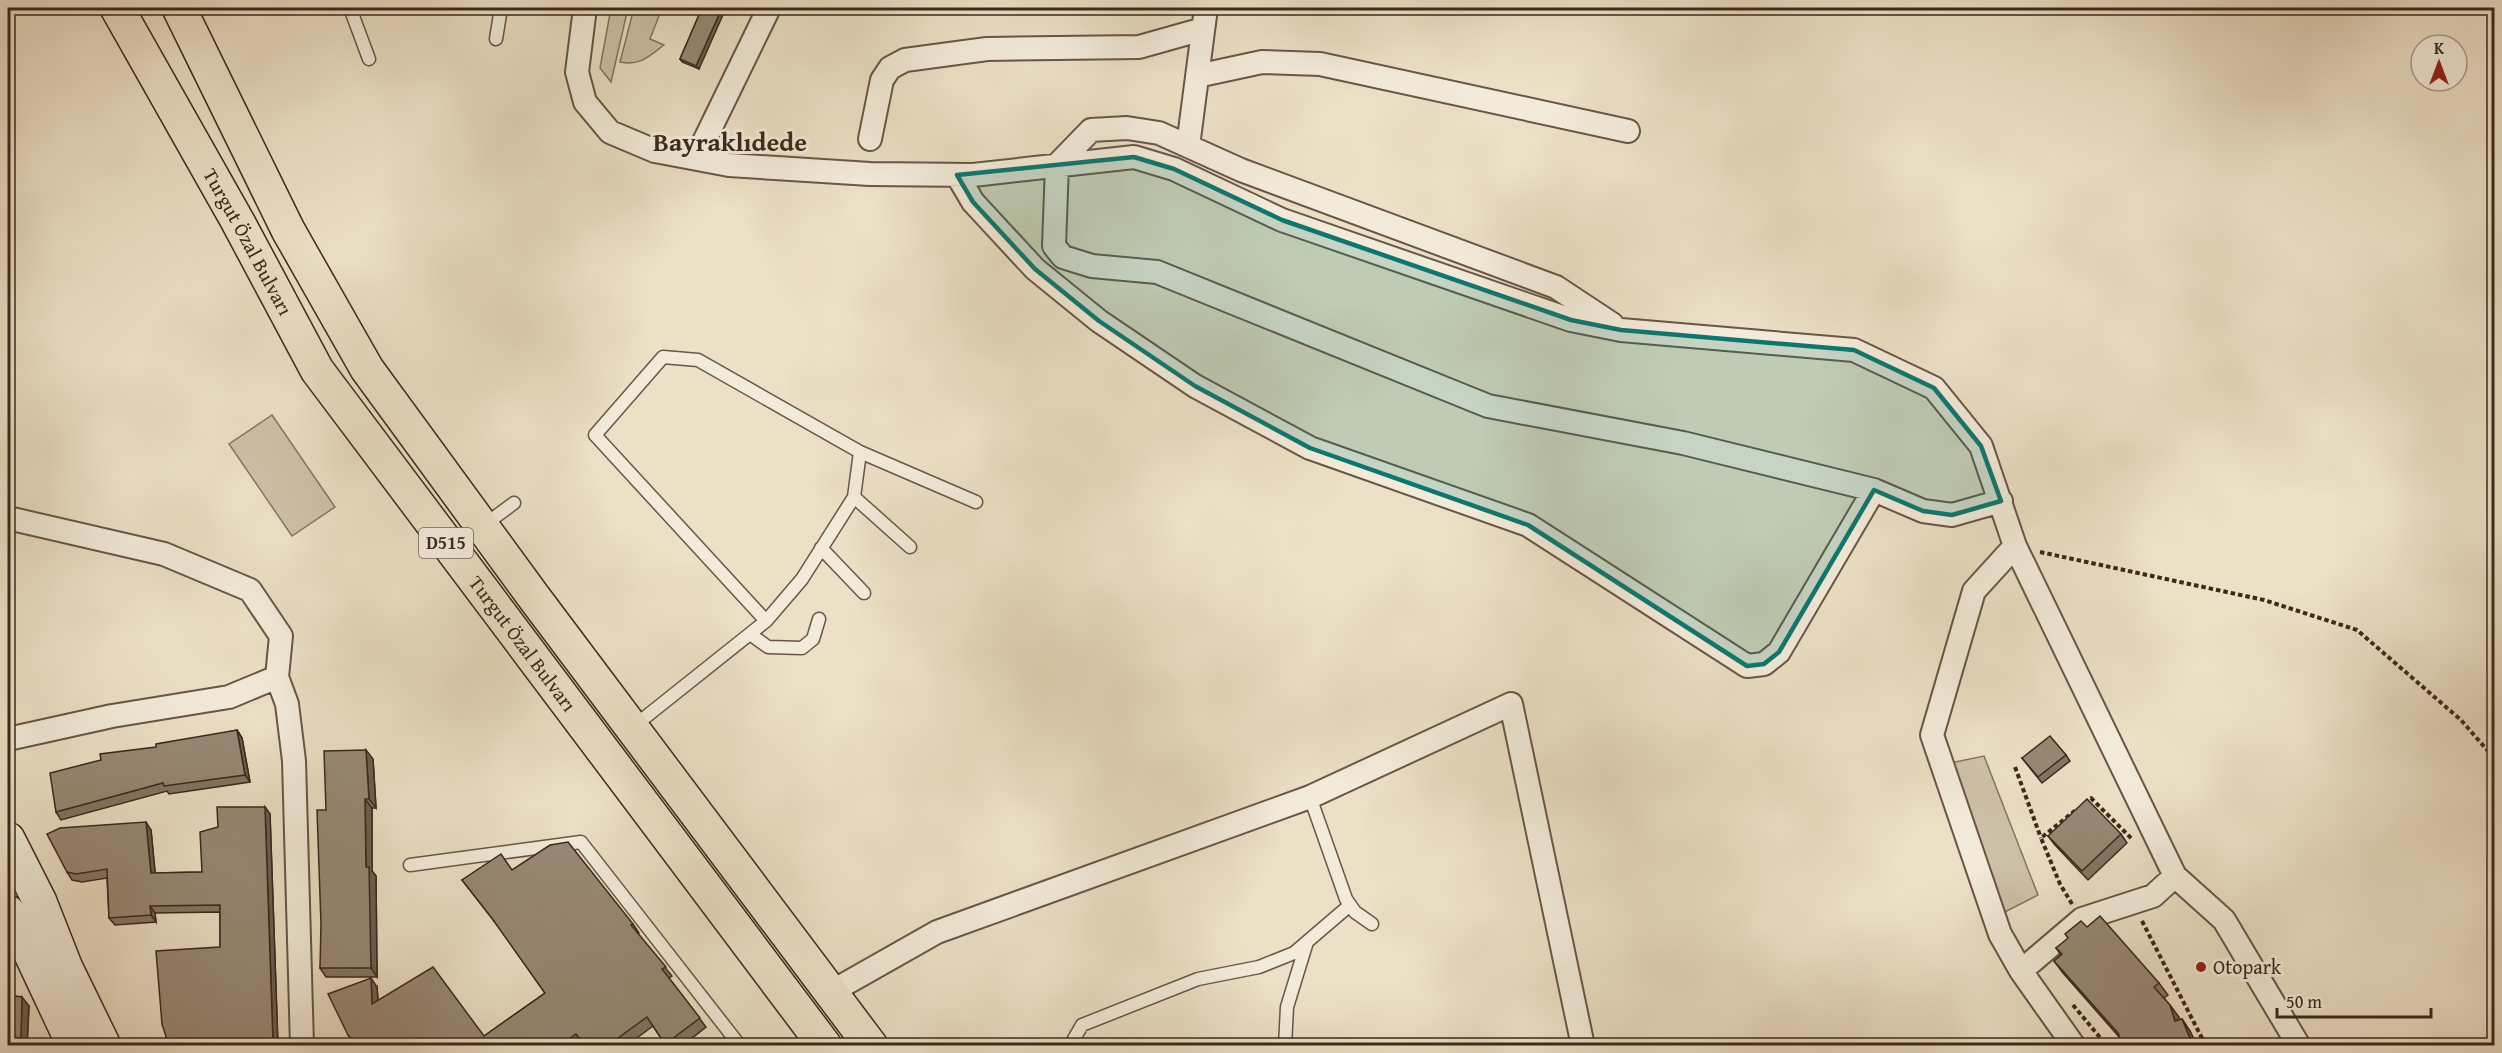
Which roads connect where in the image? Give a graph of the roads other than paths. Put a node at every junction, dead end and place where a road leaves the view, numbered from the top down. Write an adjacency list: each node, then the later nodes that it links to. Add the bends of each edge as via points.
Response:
1 (117, 8): 51 (highway, Turgut Özal Bulvarı / D515, via 317,370)
2 (179, 8): 25 (highway, Turgut Özal Bulvarı / D515, via 288,230 368,369)
3 (350, 8): 9 (lane)
4 (501, 8): 8 (lane)
5 (585, 8): 14 (street, via 577,72 585,102 610,132 655,151)
6 (769, 8): 14 (street)
7 (1205, 18): 10 (street); 12 (street, via 1139,47 987,49 905,60 890,68 882,80)
8 (496, 39)
9 (369, 59)
10 (1197, 76): 11 (street, via 1262,62 1320,64); 13 (street)
11 (1628, 131)
12 (870, 139)
13 (1188, 146): 15 (street, via 1159,133 1128,128 1091,130); 17 (street, via 1241,170 1556,286)
14 (696, 158): 16 (street, via 729,165)
15 (1057, 165): 16 (street); 17 (street, via 1134,157 1174,169 1282,220 1571,320); 19 (street, via 1054,246 1063,257 1092,266 1156,272 1488,406 1683,443)
16 (957, 175): 19 (street, via 973,202 1035,269 1099,321 1195,386 1310,448 1528,525 1748,666 1764,664 1779,652)
17 (1621, 330): 21 (street, via 1854,350 1934,388 1981,446)
18 (860, 452): 20 (lane); 22 (lane); 31 (lane, via 698,360 663,357 596,435)
19 (1874, 490): 21 (street, via 1923,511 1952,515)
20 (854, 497): 27 (lane); 28 (lane)
21 (2001, 501): 26 (street)
22 (976, 502)
23 (513, 503): 25 (lane)
24 (8, 518): 33 (street, via 164,554 250,590 281,636)
25 (482, 526): 34 (highway, Turgut Özal Bulvarı / D515)
26 (2015, 546): 39 (street); 45 (street, via 1974,591 1932,735 2000,934)
27 (821, 548): 29 (lane); 31 (lane)
28 (910, 548)
29 (864, 593)
30 (819, 619): 32 (lane, via 813,639 802,648 768,647)
31 (766, 621): 32 (lane)
32 (750, 634): 34 (lane)
33 (277, 677): 35 (street, via 228,698 112,716); 49 (street, via 287,704 294,761)
34 (632, 728): 46 (highway, Turgut Özal Bulvarı / D515)
35 (8, 738)
36 (1310, 797): 40 (lane); 46 (street, via 938,932); 55 (street, via 1511,704)
37 (8, 839): 48 (main road)
38 (410, 865): 50 (lane, via 581,842 737,1042)
39 (2175, 876): 45 (street, via 2153,896 2082,919); 57 (street, via 2224,920)
40 (1350, 905): 42 (lane); 43 (lane)
41 (8, 912): 44 (main road)
42 (1372, 924)
43 (1307, 942): 53 (lane, via 1259,967 1198,979 1082,1026 1074,1039); 54 (lane, via 1287,1007)
44 (18, 948): 47 (main road)
45 (2021, 971): 56 (street)
46 (831, 992): 52 (highway, Turgut Özal Bulvarı / D515)
47 (74, 1046)
48 (104, 1046)
49 (302, 1046)
50 (728, 1046)
51 (825, 1046)
52 (871, 1046)
53 (1075, 1046)
54 (1285, 1046)
55 (1583, 1046)
56 (2074, 1046)
57 (2299, 1046)

